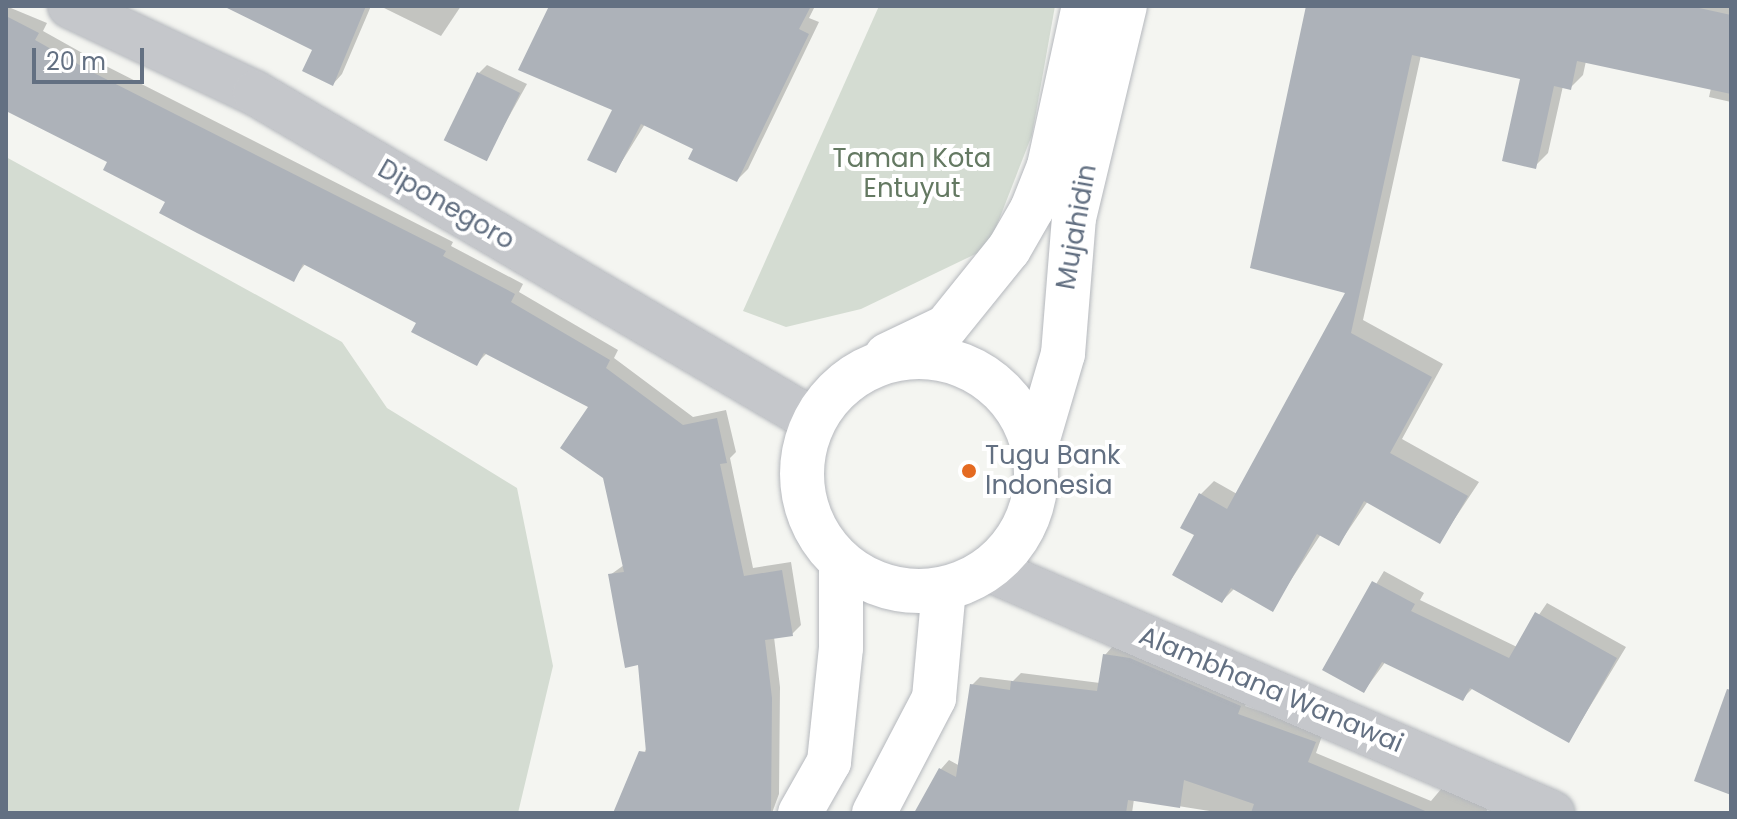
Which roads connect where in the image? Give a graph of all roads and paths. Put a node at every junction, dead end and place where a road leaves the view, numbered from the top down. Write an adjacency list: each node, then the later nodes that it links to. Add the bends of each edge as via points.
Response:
1 (70, 6): 5 (street, Diponegoro, via 255,93)
2 (1084, 6): 4 (main road, Mujahidin, via 1049,166 1009,249 946,327)
3 (1125, 6): 6 (main road, Mujahidin, via 1074,218 1063,354)
4 (867, 365): 5 (main road, via 852,373); 6 (main road, via 915,357 947,360 977,372 1013,405)
5 (814, 421): 7 (main road, via 803,458 804,496 817,532)
6 (1035, 449): 8 (main road, via 1035,493 1020,536)
7 (841, 562): 9 (main road, via 889,587); 10 (main road, via 841,648 829,762)
8 (988, 569): 9 (main road); 12 (street, Alambhana Wanawai)
9 (944, 589): 11 (main road, via 934,698)
10 (800, 813)
11 (874, 813)
12 (1552, 813)

